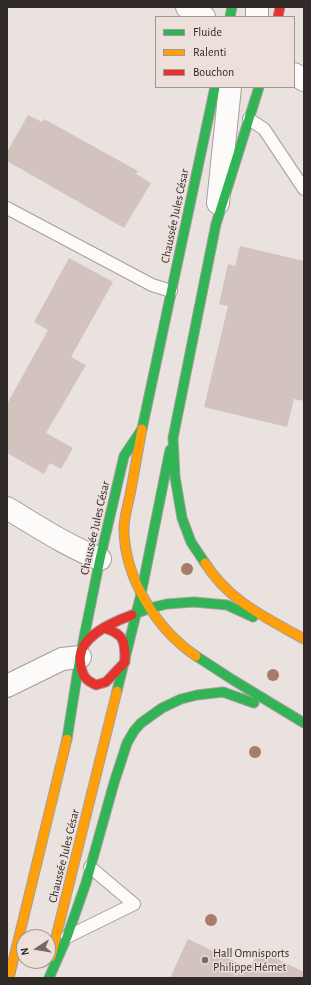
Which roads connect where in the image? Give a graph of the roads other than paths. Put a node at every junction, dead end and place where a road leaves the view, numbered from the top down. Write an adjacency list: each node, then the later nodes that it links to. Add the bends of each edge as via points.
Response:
1 (187, 7): 2 (street)
2 (202, 16)
3 (295, 75): 4 (street)
4 (304, 80)
5 (215, 88): 12 (main road, Chaussée Jules César)
6 (230, 88): 11 (street)
7 (259, 88): 8 (main road, Chaussée Jules César)
8 (248, 119): 9 (lane, via 264,129); 11 (main road, Chaussée Jules César)
9 (304, 190)
10 (7, 208): 12 (lane, via 152,285)
11 (216, 224): 14 (main road, Chaussée Jules César)
12 (171, 291): 13 (main road, Chaussée Jules César)
13 (142, 429): 16 (main road, Chaussée Jules César, via 124,456); 17 (main road, via 124,526 131,571)
14 (173, 438): 17 (main road, Chaussée Jules César); 21 (main road, via 180,510 191,542 211,573 233,596)
15 (7, 508): 16 (street, via 62,541)
16 (100, 559): 23 (main road, Chaussée Jules César)
17 (141, 594): 18 (main road); 19 (main road, Chaussée Jules César)
18 (150, 608): 19 (main road); 22 (main road, via 194,602 227,605); 26 (main road, via 188,650)
19 (136, 613): 20 (main road); 24 (main road, Chaussée Jules César)
20 (104, 628): 23 (main road, via 87,641); 24 (main road, via 122,636 125,643)
21 (304, 639)
22 (304, 643)
23 (80, 657): 24 (main road, via 82,674 87,681 96,685 106,682); 25 (street, via 62,659); 30 (main road, Chaussée Jules César, via 67,740)
24 (125, 662): 31 (main road, Chaussée Jules César)
25 (7, 686)
26 (304, 724)
27 (304, 728): 28 (main road, via 252,702 223,692 181,699 162,708 142,723 127,743)
28 (90, 867): 29 (main road); 29 (lane, via 134,904)
29 (67, 937): 32 (main road)
30 (9, 978)
31 (46, 978)
32 (49, 978)

